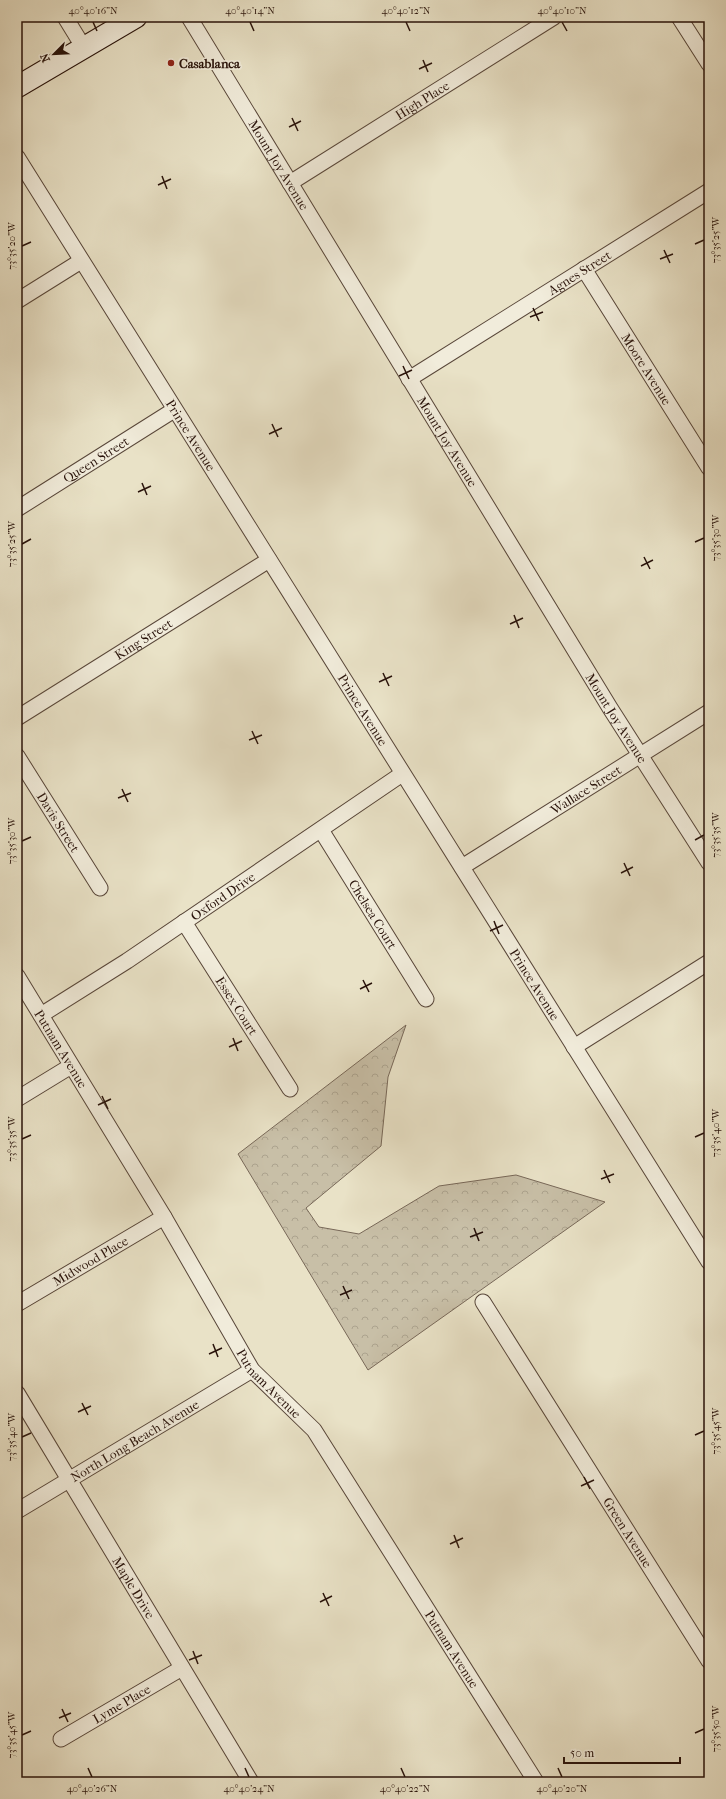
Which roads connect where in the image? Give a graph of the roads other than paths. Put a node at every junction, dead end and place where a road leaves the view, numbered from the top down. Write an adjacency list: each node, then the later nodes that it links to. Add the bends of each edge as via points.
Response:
1 (64, 17): 6 (street)
2 (136, 17): 6 (main road)
3 (189, 17): 10 (street, Mount Joy Avenue)
4 (554, 17): 10 (street, High Place)
5 (679, 17): 7 (street)
6 (84, 48): 8 (main road)
7 (709, 64)
8 (17, 87)
9 (17, 157): 12 (street, Prince Avenue)
10 (290, 183): 15 (street, Mount Joy Avenue)
11 (709, 191): 13 (street, Agnes Street)
12 (81, 261): 14 (street); 16 (street, Prince Avenue)
13 (584, 269): 15 (street, Agnes Street); 17 (street, Moore Avenue)
14 (17, 301)
15 (409, 379): 22 (street, Mount Joy Avenue)
16 (174, 410): 18 (street, Queen Street); 19 (street, Prince Avenue)
17 (708, 464)
18 (17, 509)
19 (269, 560): 21 (street, King Street); 24 (street, Prince Avenue)
20 (709, 712): 22 (street, Wallace Street)
21 (17, 718)
22 (641, 755): 26 (street, Mount Joy Avenue); 27 (street, Wallace Street)
23 (17, 756): 28 (street, Davis Street)
24 (402, 774): 25 (street, Oxford Drive); 27 (street, Prince Avenue)
25 (321, 830): 29 (street, Oxford Drive); 32 (street, Chelsea Court)
26 (709, 864)
27 (462, 867): 34 (street, Prince Avenue)
28 (100, 888)
29 (184, 922): 33 (street, Oxford Drive); 36 (street, Essex Court)
30 (709, 962): 34 (street)
31 (17, 976): 33 (street, Putnam Avenue)
32 (426, 999)
33 (41, 1014): 35 (street, Putnam Avenue)
34 (574, 1047): 39 (street, Prince Avenue)
35 (72, 1066): 37 (street); 38 (street, Putnam Avenue)
36 (290, 1089)
37 (17, 1099)
38 (164, 1217): 41 (street, Midwood Place); 42 (street, Putnam Avenue)
39 (709, 1262)
40 (483, 1302): 46 (street, Green Avenue)
41 (17, 1304)
42 (252, 1370): 44 (street, North Long Beach Avenue); 50 (street, Putnam Avenue, via 314,1430)
43 (17, 1393): 44 (street, Maple Drive)
44 (69, 1480): 45 (street, North Long Beach Avenue); 47 (street, Maple Drive)
45 (17, 1511)
46 (709, 1661)
47 (182, 1668): 48 (street, Lyme Place); 49 (street, Maple Drive)
48 (61, 1739)
49 (251, 1782)
50 (536, 1782)

